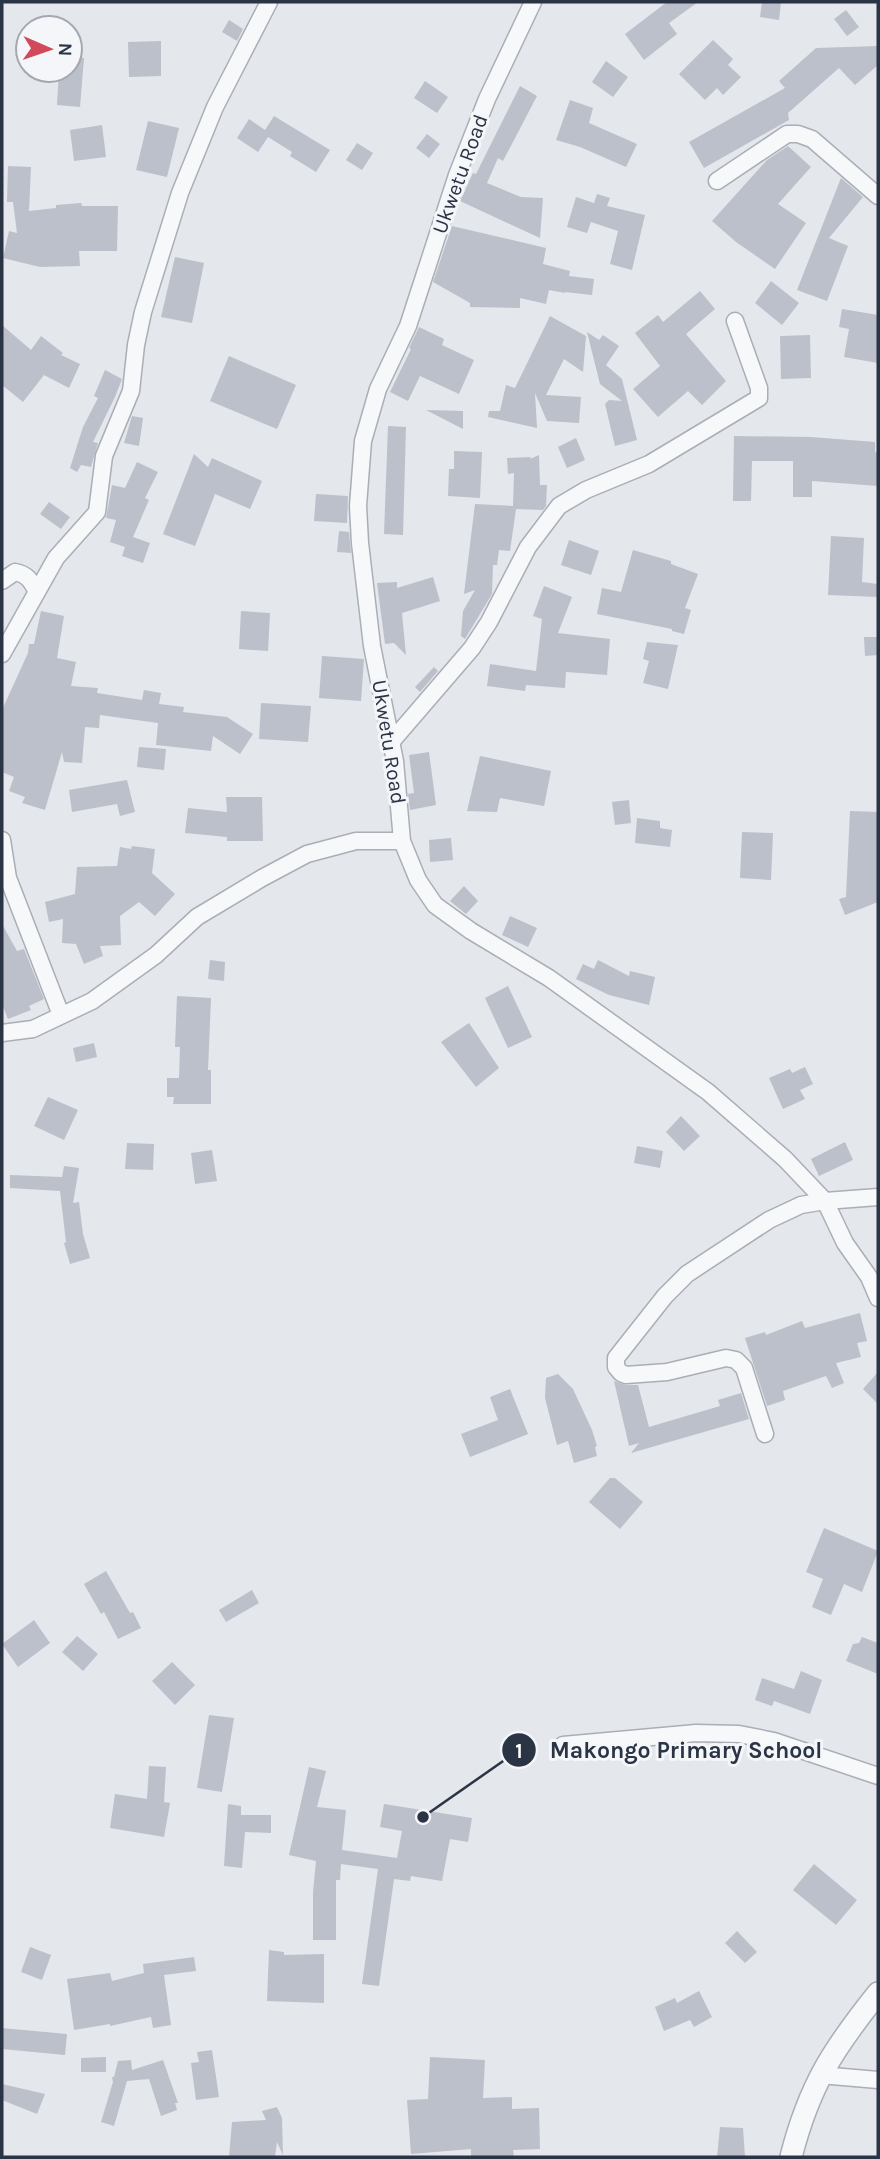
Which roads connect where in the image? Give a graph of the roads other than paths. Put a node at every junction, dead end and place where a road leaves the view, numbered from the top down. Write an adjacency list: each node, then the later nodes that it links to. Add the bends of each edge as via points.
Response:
1 (269, 2): 7 (street, via 215,107 180,193 143,312 131,391 103,456 97,512 56,558)
2 (533, 2): 9 (street, Ukwetu Road, via 457,176 408,326 378,389 363,441 360,544 372,646)
3 (717, 181): 4 (street, via 787,134 797,134 812,139)
4 (878, 196)
5 (734, 321): 9 (street, via 759,388 758,398 649,464 559,506 528,547 472,648)
6 (2, 581): 7 (street, via 15,572 22,573)
7 (37, 590): 8 (street)
8 (2, 654)
9 (392, 741): 11 (street, Ukwetu Road)
10 (2, 840): 12 (street, via 8,878)
11 (402, 841): 12 (street, via 356,841 307,854 197,917 134,971 92,1001); 15 (street, Ukwetu Road, via 418,880 435,905 549,978 708,1092 785,1158)
12 (61, 1015): 13 (street, via 33,1029)
13 (2, 1033)
14 (878, 1197): 15 (street)
15 (825, 1201): 16 (street, Ukwetu Road); 17 (street, via 801,1205 769,1220 687,1275 616,1359 616,1367 626,1375 736,1360 744,1368)
16 (878, 1298)
17 (765, 1434)
18 (563, 1745): 19 (street, via 696,1733 739,1734)
19 (878, 1776)
20 (878, 1993): 21 (street)
21 (820, 2075): 22 (street); 23 (street)
22 (878, 2080)
23 (791, 2157)

